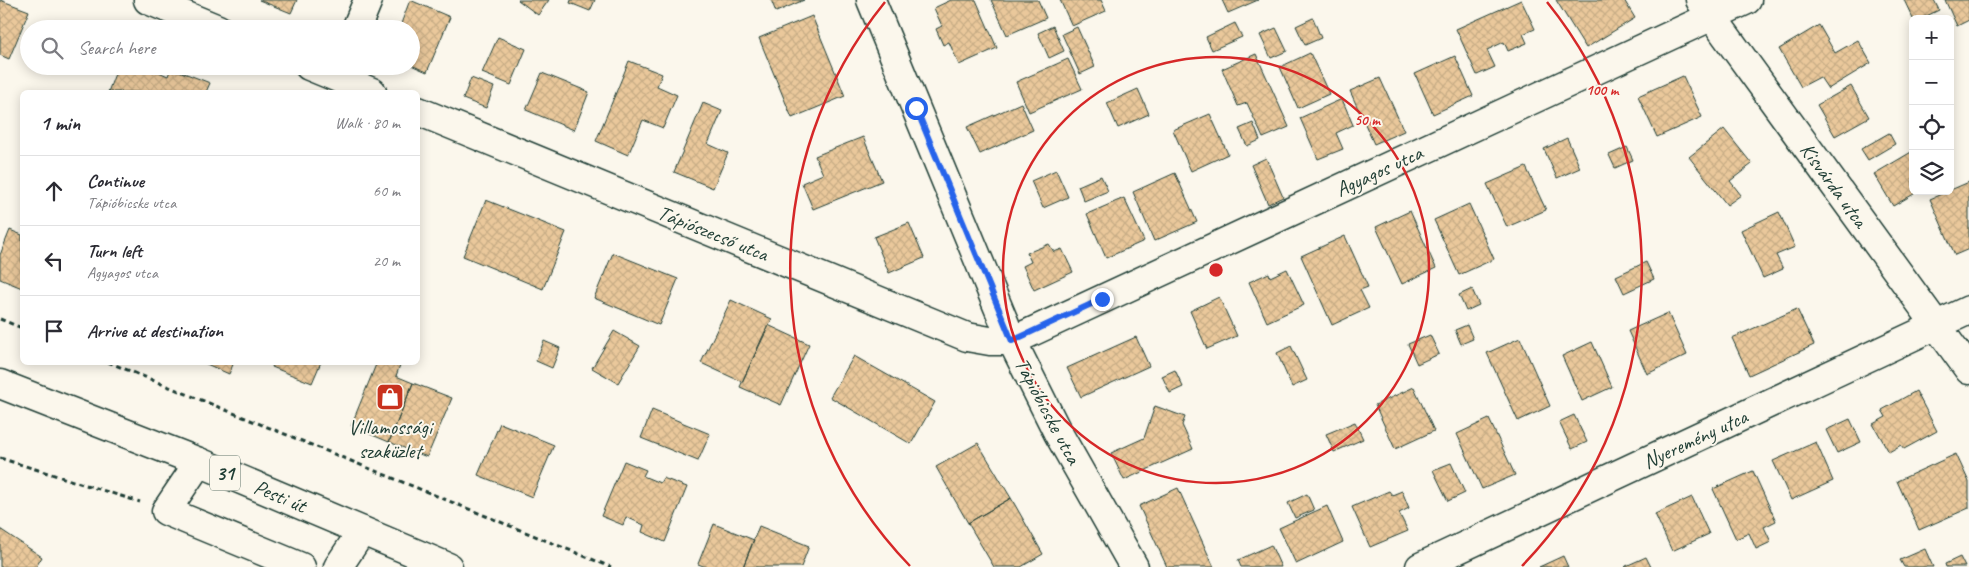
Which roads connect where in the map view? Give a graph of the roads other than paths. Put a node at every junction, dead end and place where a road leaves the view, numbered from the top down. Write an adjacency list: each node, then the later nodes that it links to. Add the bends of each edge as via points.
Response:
1 (148, 0): 6 (street)
2 (368, 0): 7 (street)
3 (871, 0): 13 (street, Tápióbicske utca)
4 (1747, 0): 5 (street, Agyagos utca)
5 (1706, 8): 12 (street, Kisvárda utca); 13 (street, Agyagos utca)
6 (196, 20)
7 (360, 20)
8 (342, 75): 9 (street)
9 (368, 90)
10 (420, 112): 13 (street, Tápiószecső utca, via 967,337 990,342)
11 (1969, 310): 12 (street, Nyeremény utca)
12 (1936, 326): 14 (street, Kisvárda utca); 22 (street, Nyeremény utca)
13 (1012, 341): 21 (street, Tápióbicske utca, via 1058,432)
14 (1969, 370)
15 (0, 384): 16 (street, Pesti út / 31)
16 (199, 462): 17 (street, Pesti út / 31); 18 (street, via 166,511)
17 (362, 531): 19 (street); 20 (street, Pesti út / 31)
18 (301, 567)
19 (338, 567)
20 (448, 567)
21 (1134, 567)
22 (1420, 567)

